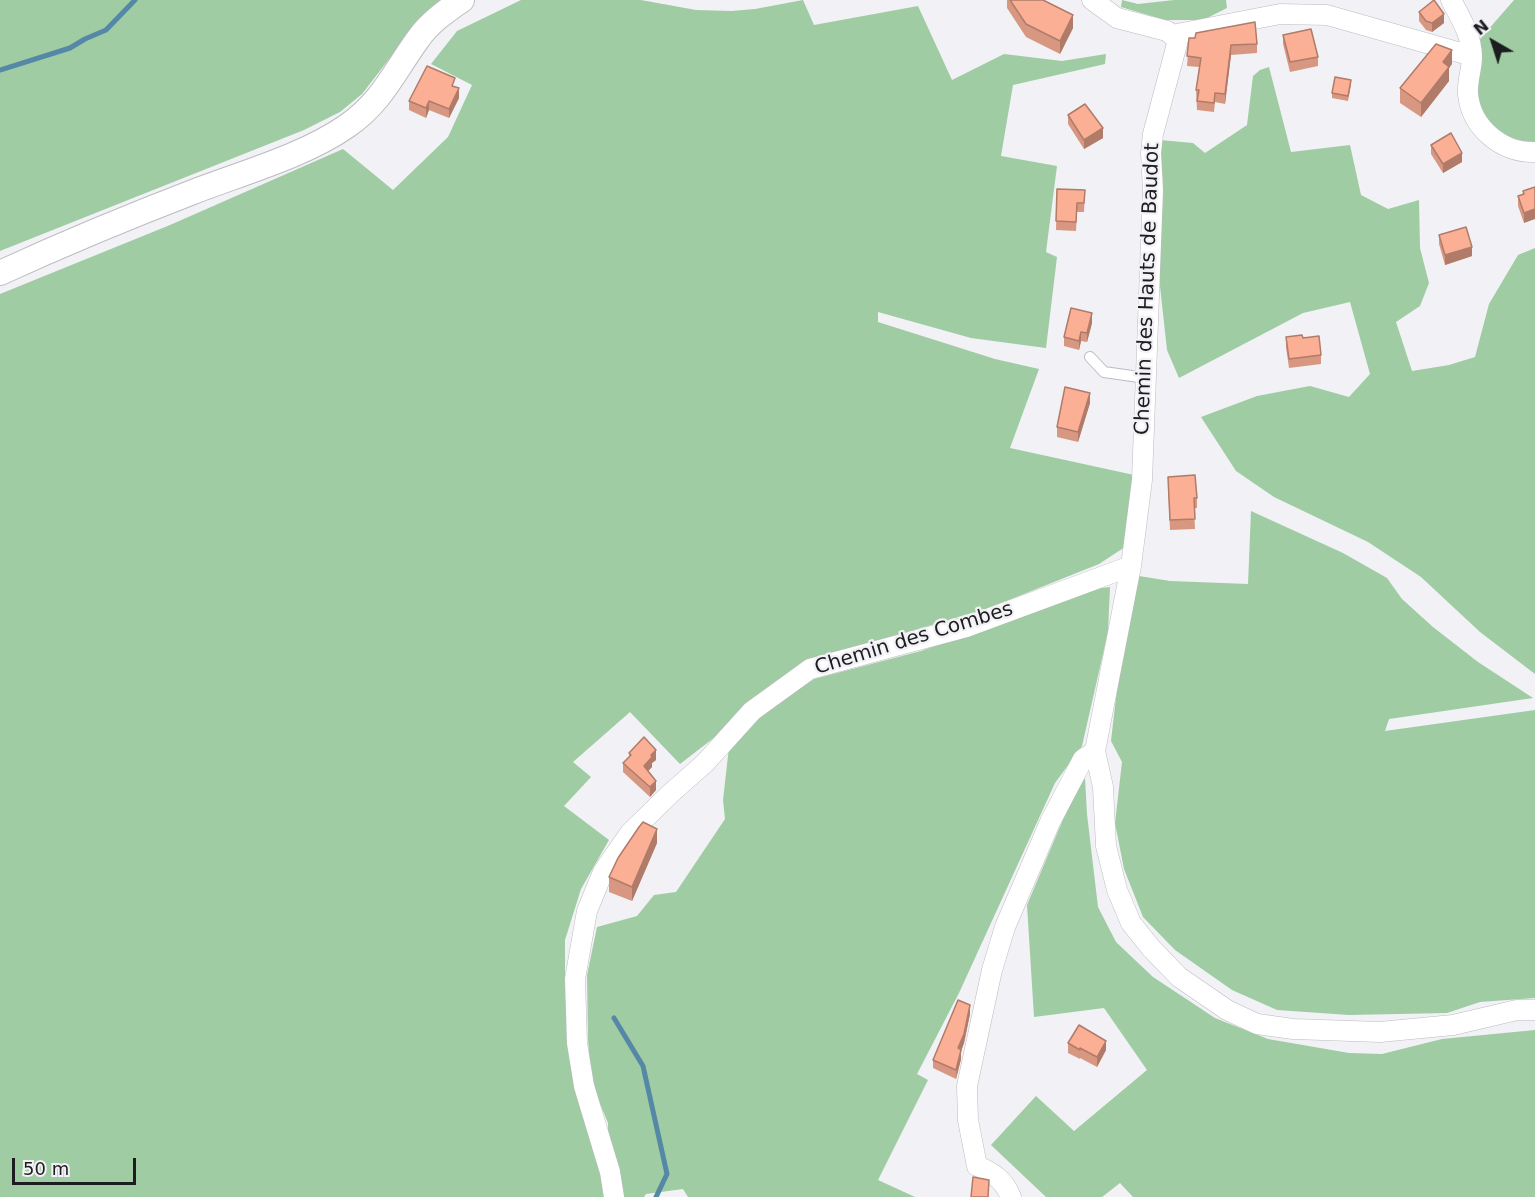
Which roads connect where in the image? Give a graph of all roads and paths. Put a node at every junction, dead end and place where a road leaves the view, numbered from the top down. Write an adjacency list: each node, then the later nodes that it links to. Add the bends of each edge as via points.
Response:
1 (462, 0): 7 (street, via 419,38 369,107 348,126 312,148 190,192)
2 (1092, 0): 4 (street, via 1117,18)
3 (1451, 0): 5 (street, via 1466,27)
4 (1172, 35): 5 (street, via 1280,14 1327,15); 9 (street, Chemin des Hauts de Baudot, via 1178,40 1151,153)
5 (1472, 56): 6 (street, via 1467,91 1470,110 1478,124 1504,145)
6 (1535, 152)
7 (0, 273)
8 (1090, 357): 9 (lane, via 1104,372)
9 (1146, 378): 10 (street, Chemin des Hauts de Baudot, via 1142,480)
10 (1131, 566): 11 (street, Chemin des Hauts de Baudot); 13 (street, Chemin des Combes, via 966,627 810,669 752,711 705,763 630,833 603,872 587,911 575,979 577,1043 584,1086)
11 (1095, 751): 12 (street, via 1103,787 1106,846 1117,890 1131,923 1179,977 1227,1010 1257,1024 1380,1032 1453,1025 1517,1010); 14 (street, via 1083,759 1071,780 1005,927 967,1086 968,1120 977,1166 994,1173)
12 (1535, 1010)
13 (614, 1197)
14 (1011, 1197)

